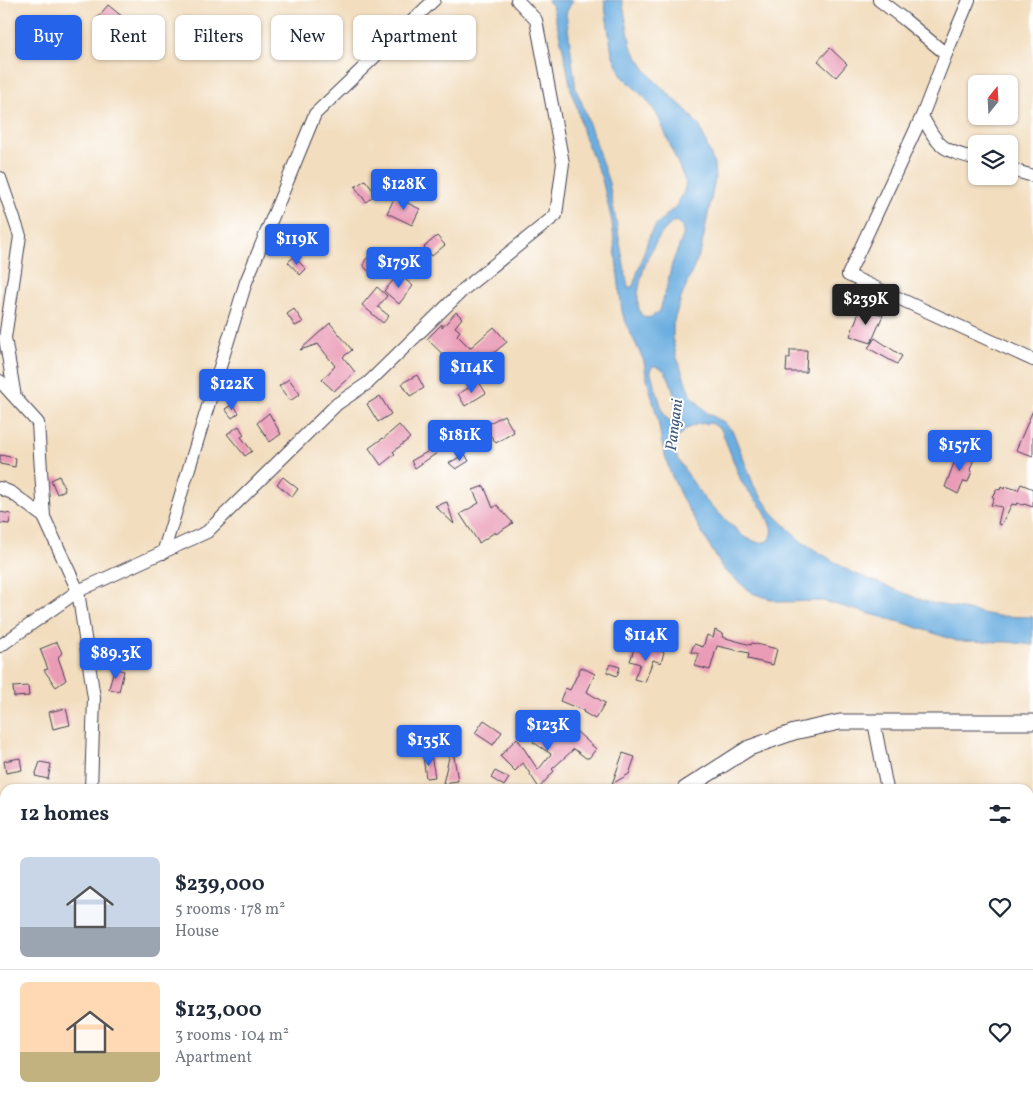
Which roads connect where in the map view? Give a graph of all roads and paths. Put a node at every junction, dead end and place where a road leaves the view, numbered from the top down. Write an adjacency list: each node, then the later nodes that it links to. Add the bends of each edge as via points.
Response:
1 (434, 0): 16 (street, via 315,114 246,282)
2 (517, 0): 16 (street, via 536,20 563,162 556,215 464,289 368,383 337,404 208,532)
3 (879, 0): 5 (street)
4 (969, 0): 5 (street)
5 (946, 54): 6 (street)
6 (922, 116): 7 (street, via 934,138 946,150); 11 (street, via 848,275)
7 (968, 157)
8 (1018, 172): 9 (street)
9 (1033, 176)
10 (0, 178): 13 (street, via 20,236 5,338)
11 (1033, 360)
12 (0, 381): 13 (street)
13 (15, 397): 15 (street, via 38,423)
14 (0, 488): 15 (street)
15 (44, 517): 17 (street)
16 (163, 553): 17 (street)
17 (78, 591): 18 (street); 21 (street, via 94,698)
18 (0, 646)
19 (874, 722): 20 (main road); 22 (main road, via 840,722 794,732 749,748); 23 (street)
20 (1033, 722)
21 (91, 784)
22 (693, 784)
23 (886, 784)

